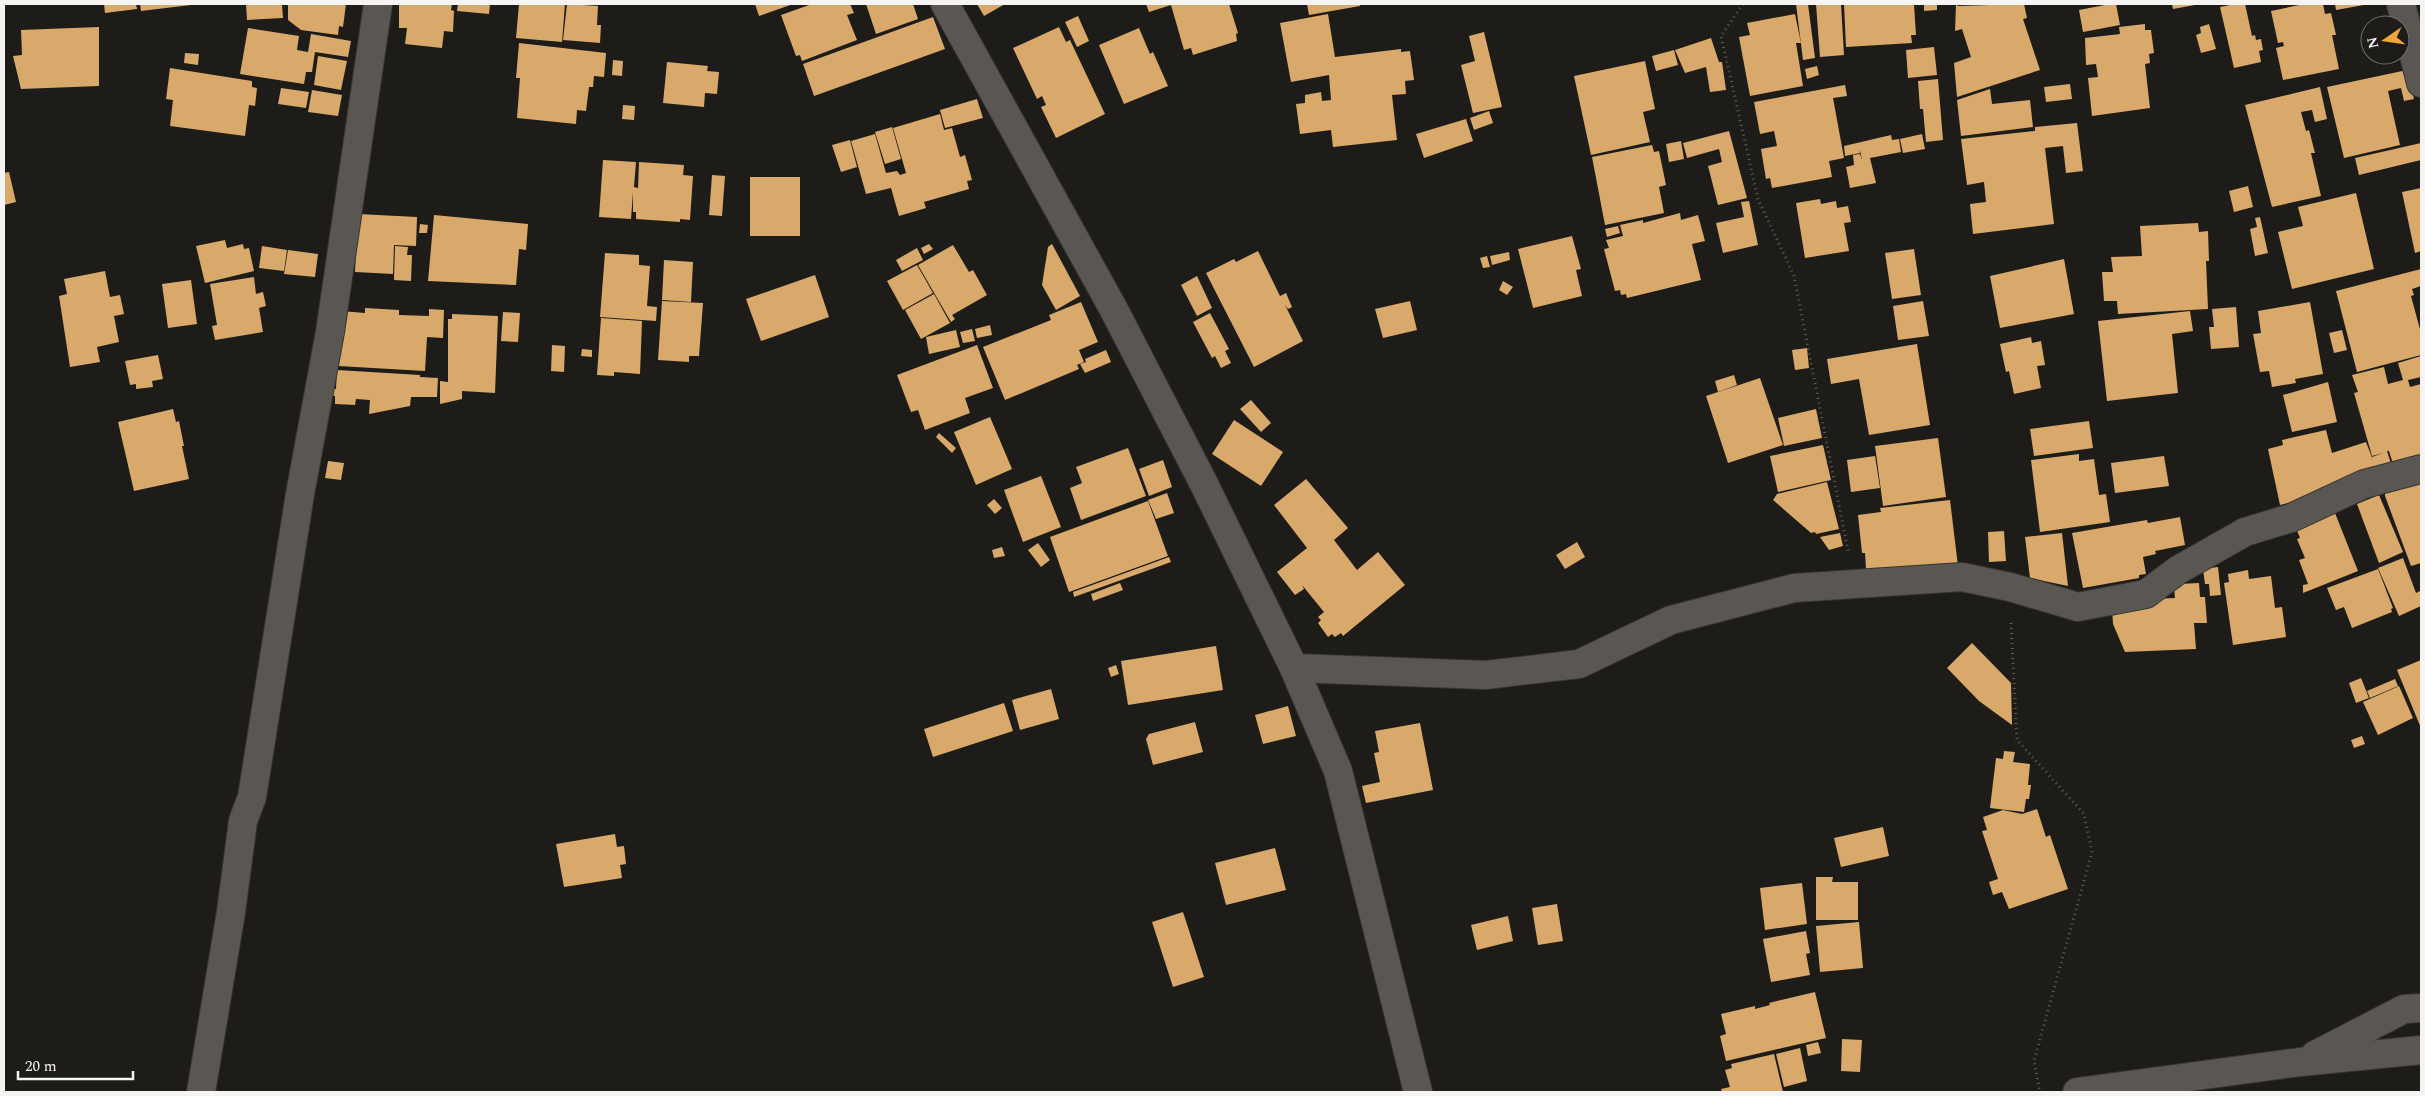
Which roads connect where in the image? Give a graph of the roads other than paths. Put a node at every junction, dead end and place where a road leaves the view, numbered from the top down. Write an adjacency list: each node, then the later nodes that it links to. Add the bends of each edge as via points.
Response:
1 (378, 4): 10 (street, via 330,332 300,494 252,797 243,821)
2 (945, 4): 6 (street, via 1113,308)
3 (2401, 4): 4 (street)
4 (2421, 83)
5 (2421, 469): 6 (street, via 2364,484 2292,518 2245,532 2178,570 2146,594 2078,607 1962,577 1794,588 1671,620 1579,664 1486,675)
6 (1294, 668): 11 (street, via 1338,771)
7 (2421, 1008): 9 (street, via 2404,1009)
8 (2421, 1050): 9 (street)
9 (2300, 1062): 12 (street)
10 (201, 1092)
11 (1418, 1092)
12 (2077, 1092)

